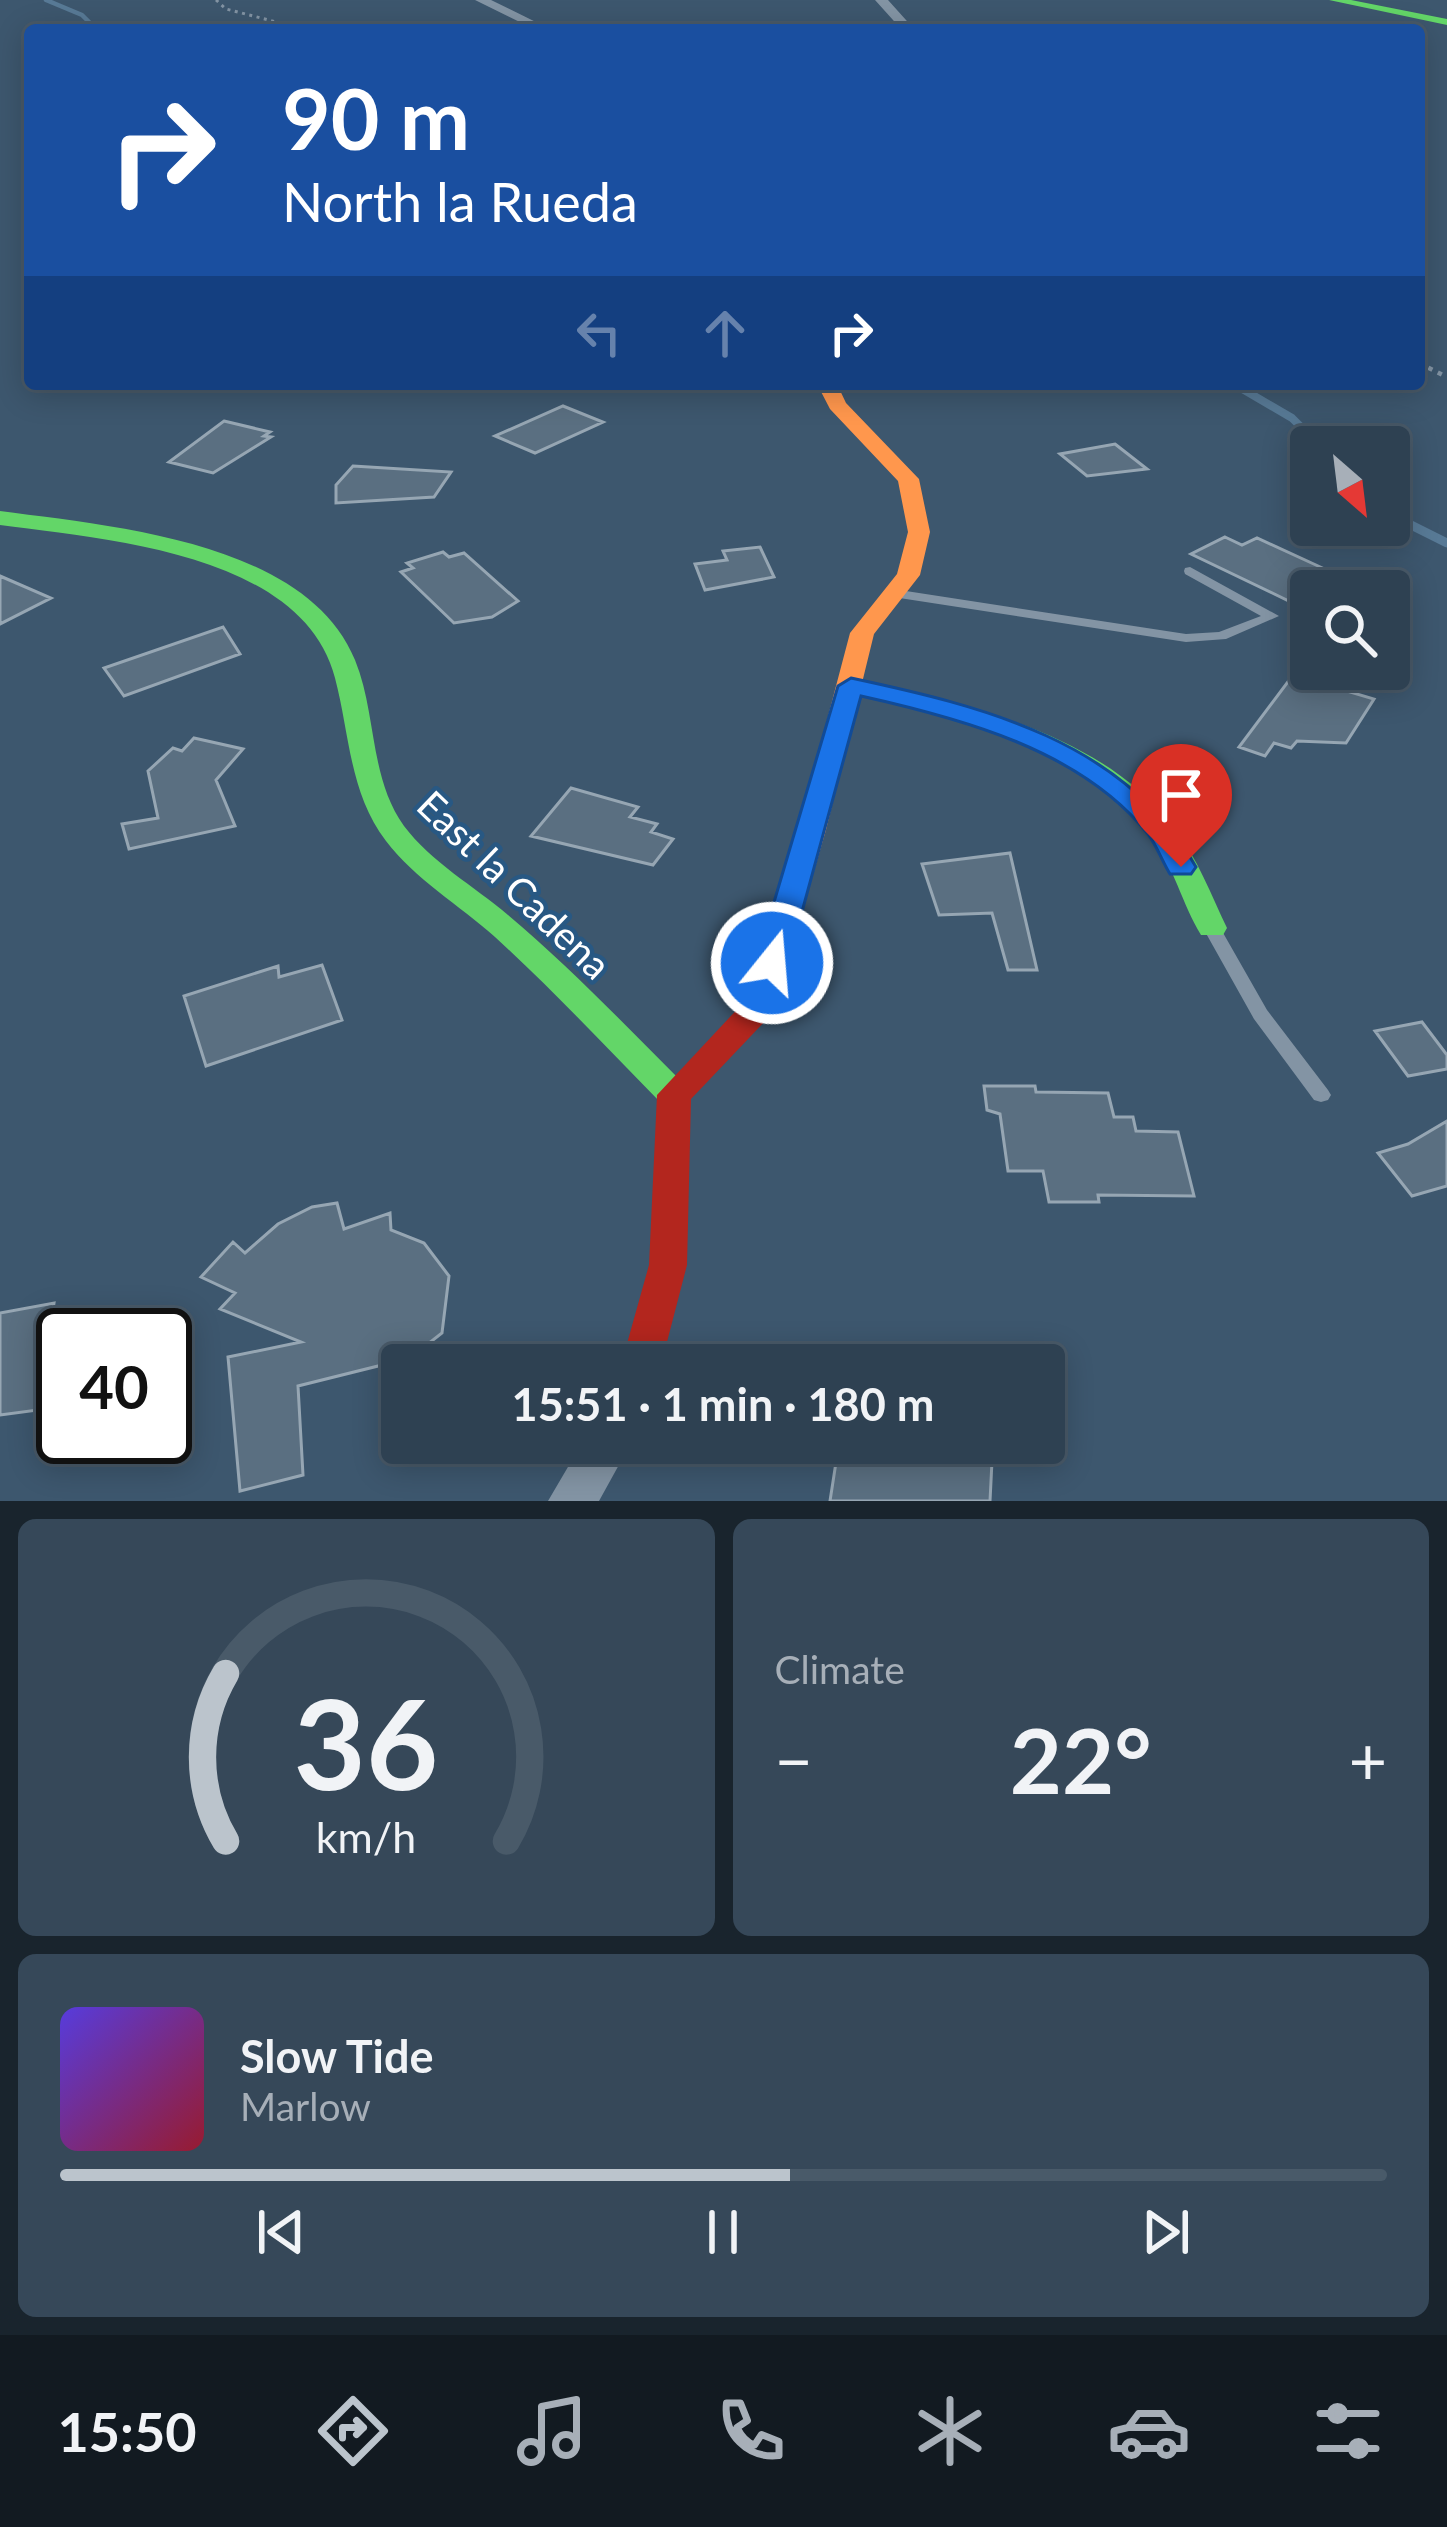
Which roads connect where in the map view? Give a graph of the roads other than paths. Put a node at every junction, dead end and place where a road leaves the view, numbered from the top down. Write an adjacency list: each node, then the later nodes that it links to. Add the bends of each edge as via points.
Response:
1 (481, 0): 5 (street)
2 (881, 0): 6 (street)
3 (1334, 0): 4 (street)
4 (1447, 22)
5 (533, 24)
6 (903, 24)
7 (829, 390): 10 (street, via 908,479 919,532 908,574)
8 (0, 518): 13 (street, East la Cadena, via 133,538 260,574 307,609 339,649 356,757 392,830)
9 (1190, 571): 10 (lane, via 1272,616 1221,637 1186,638)
10 (893, 593): 11 (street, via 862,633)
11 (851, 686): 12 (street, via 947,707 1100,775 1161,830); 13 (street, via 758,1008)
12 (1212, 928): 14 (lane, via 1260,1014)
13 (674, 1095): 15 (street, via 668,1264)
14 (1322, 1095)
15 (647, 1344)
16 (595, 1464): 17 (street)
17 (572, 1501)

